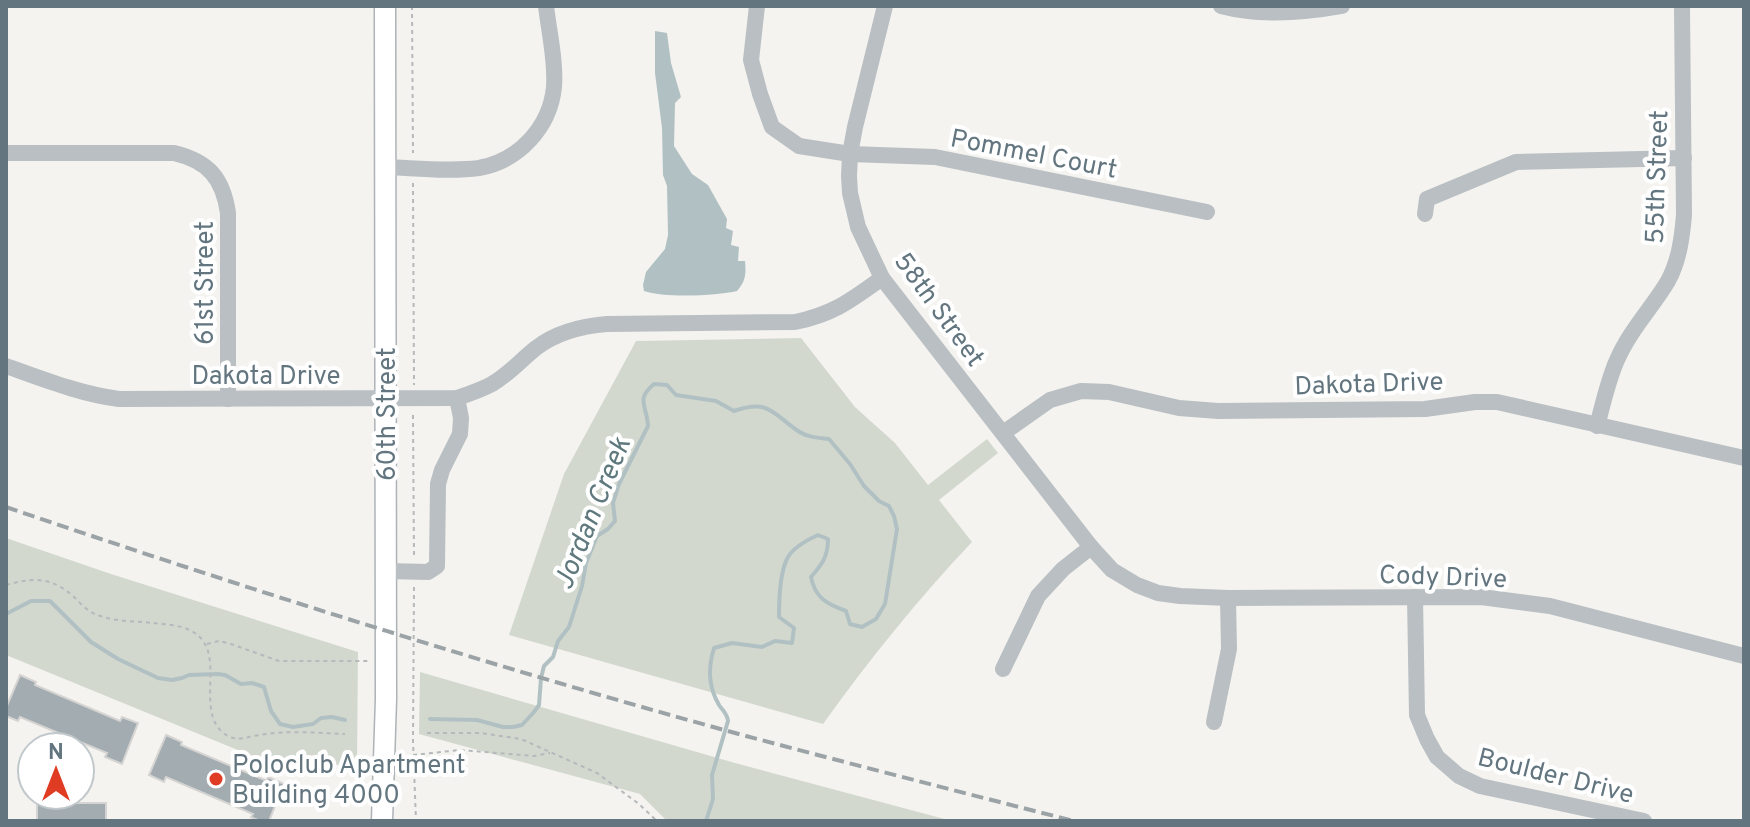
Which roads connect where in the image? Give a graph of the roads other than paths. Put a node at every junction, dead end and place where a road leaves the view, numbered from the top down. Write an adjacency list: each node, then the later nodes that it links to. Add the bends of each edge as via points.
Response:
1 (385, 6): 11 (main road, 60th Street)
2 (546, 6): 11 (street, via 554,84 545,118 525,145 479,168)
3 (757, 6): 9 (street, Pommel Court, via 751,60 772,127 799,146)
4 (885, 6): 9 (street, 58th Street)
5 (1221, 6): 6 (street, via 1286,12)
6 (1342, 6)
7 (1682, 6): 10 (street, 55th Street)
8 (6, 153): 18 (street, 61st Street, via 167,153 189,157 213,173 228,213)
9 (850, 154): 12 (street, Pommel Court, via 935,157); 14 (street, 58th Street, via 850,193 858,227)
10 (1684, 158): 13 (street, via 1516,162 1427,199); 19 (street, 55th Street, via 1682,240 1674,267 1617,361)
11 (386, 167): 16 (main road, 60th Street)
12 (1207, 212)
13 (1425, 214)
14 (882, 278): 17 (street, Dakota Drive, via 836,310 795,322 607,324 570,330 536,348 489,386); 20 (street, 58th Street)
15 (6, 366): 18 (street, Dakota Drive, via 97,396)
16 (386, 398): 17 (street, Dakota Drive); 18 (street, Dakota Drive); 23 (main road, 60th Street)
17 (457, 398): 23 (street, via 460,434 438,484 437,566 428,572)
18 (228, 399)
19 (1597, 426): 20 (street, Dakota Drive, via 1497,402 1425,409 1218,411 1081,391 1050,400); 21 (street, Dakota Drive)
20 (1003, 433): 22 (street, 58th Street)
21 (1744, 458)
22 (1091, 547): 24 (street, 58th Street, via 1112,570); 28 (street, via 1038,596)
23 (386, 571): 30 (main road, 60th Street)
24 (1137, 585): 26 (street, Cody Drive, via 1158,593)
25 (1415, 597): 26 (street, Cody Drive); 27 (street, Cody Drive, via 1481,597 1550,606); 31 (street, Boulder Drive, via 1417,715 1437,757 1480,786)
26 (1228, 598): 29 (street, via 1229,649)
27 (1744, 656)
28 (1003, 669)
29 (1214, 722)
30 (382, 821)
31 (1644, 821)

